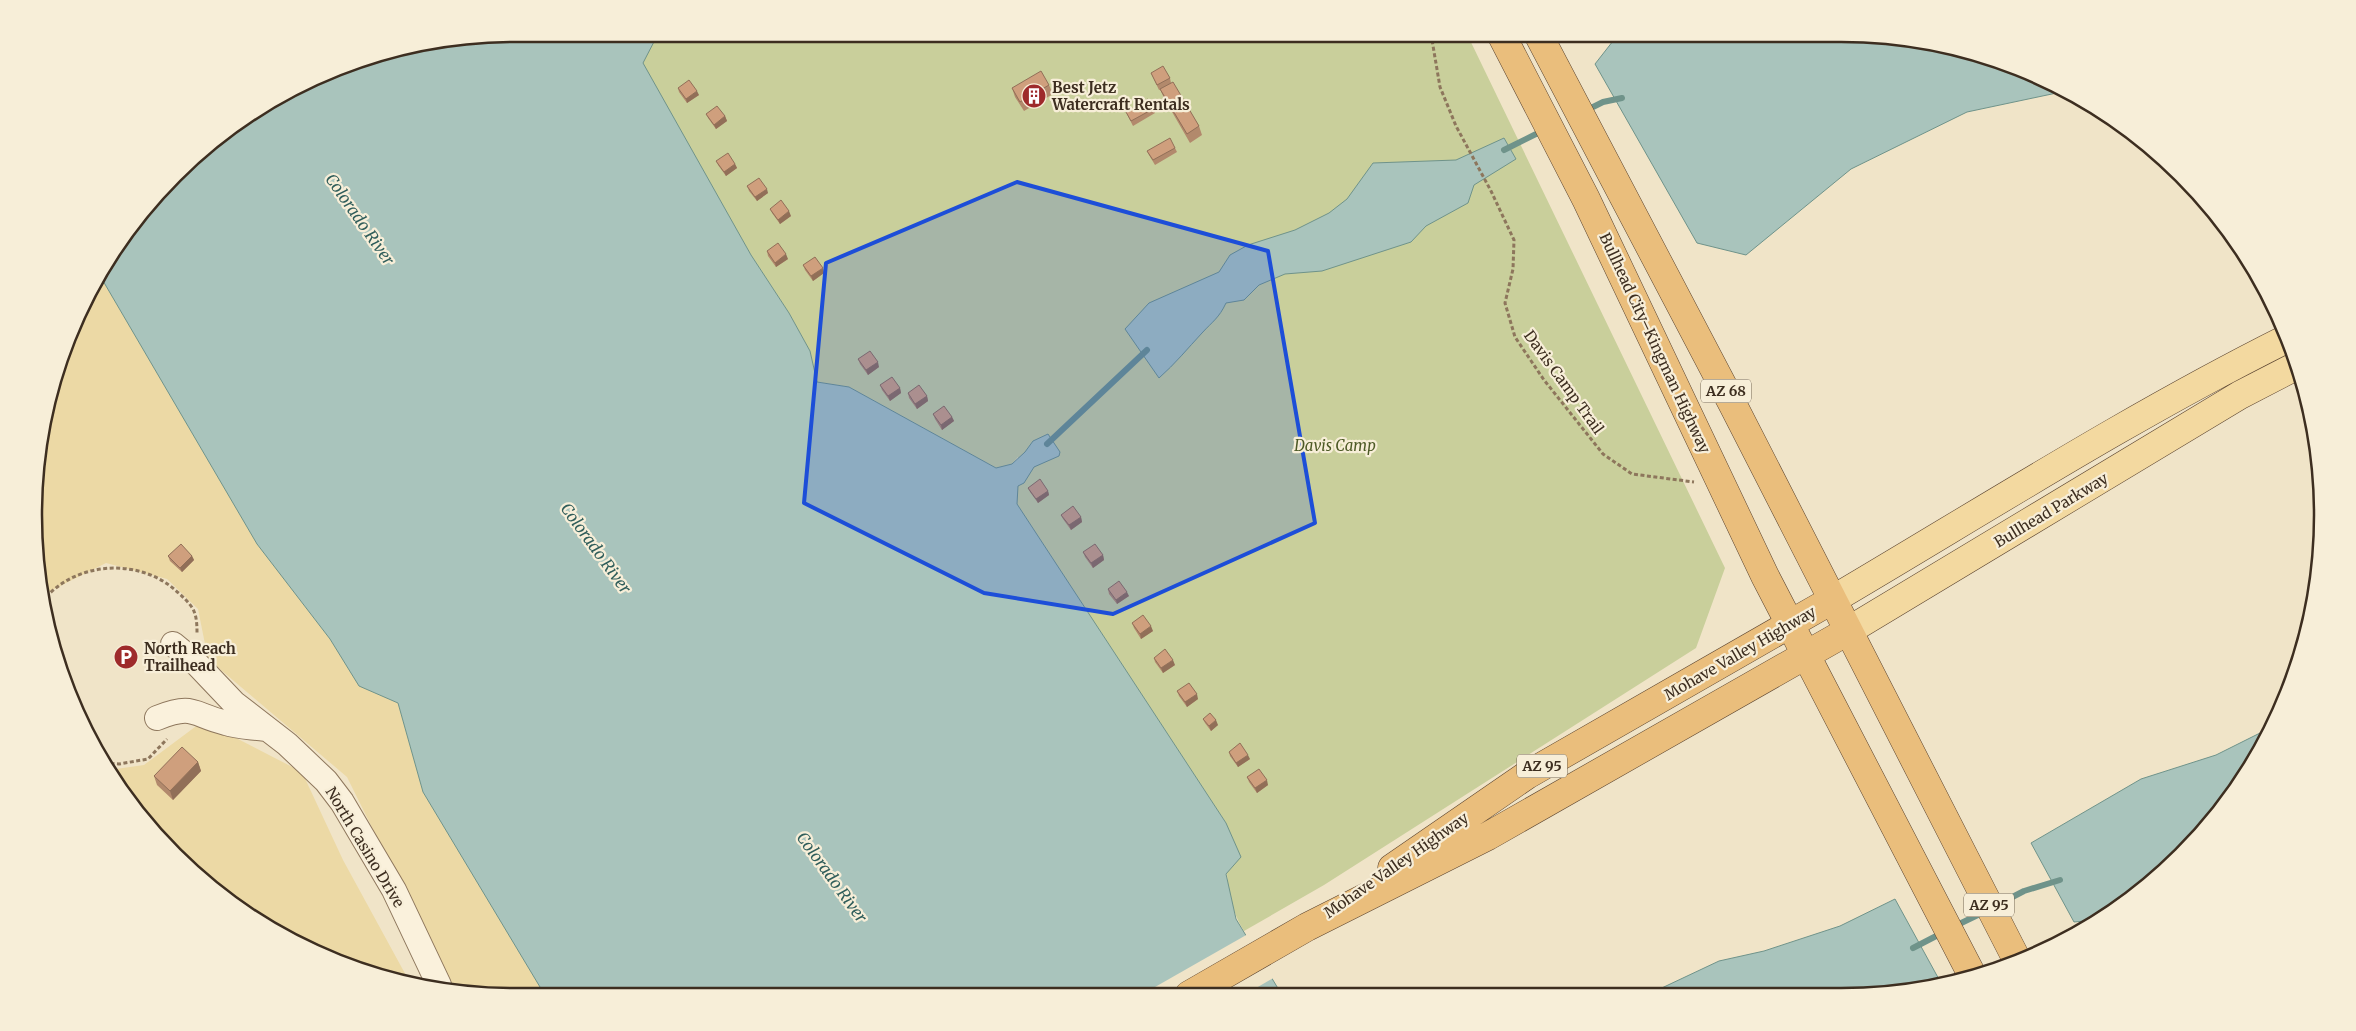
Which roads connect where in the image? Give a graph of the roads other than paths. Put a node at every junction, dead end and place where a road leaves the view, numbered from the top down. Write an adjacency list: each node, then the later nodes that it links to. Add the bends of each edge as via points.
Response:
1 (1506, 42): 6 (highway, Bullhead City–Kingman Highway / AZ 68, via 1586,199)
2 (1542, 42): 5 (highway, AZ 68)
3 (2280, 341): 5 (main road, via 2076,454)
4 (2290, 369): 7 (main road, Bullhead Parkway, via 2240,395)
5 (1832, 600): 6 (highway, Mohave Valley Highway / AZ 95); 7 (highway, Mohave Valley Highway / AZ 95)
6 (1790, 625): 9 (highway, Bullhead City–Kingman Highway / AZ 68); 12 (highway, Mohave Valley Highway / AZ 95, via 1527,775)
7 (1848, 631): 9 (highway, Bullhead Parkway); 13 (highway, Mohave Valley Highway / AZ 95)
8 (173, 644): 11 (street, North Casino Drive)
9 (1805, 655): 12 (highway, Mohave Valley Highway / AZ 95, via 1488,836); 14 (highway, AZ 95)
10 (157, 718): 11 (street, North Casino Drive, via 192,710 225,723)
11 (265, 729): 15 (street, North Casino Drive, via 307,761 342,802 394,890)
12 (1307, 927): 16 (highway, Mohave Valley Highway / AZ 95)
13 (2014, 955)
14 (1969, 970)
15 (437, 981)
16 (1201, 988)

